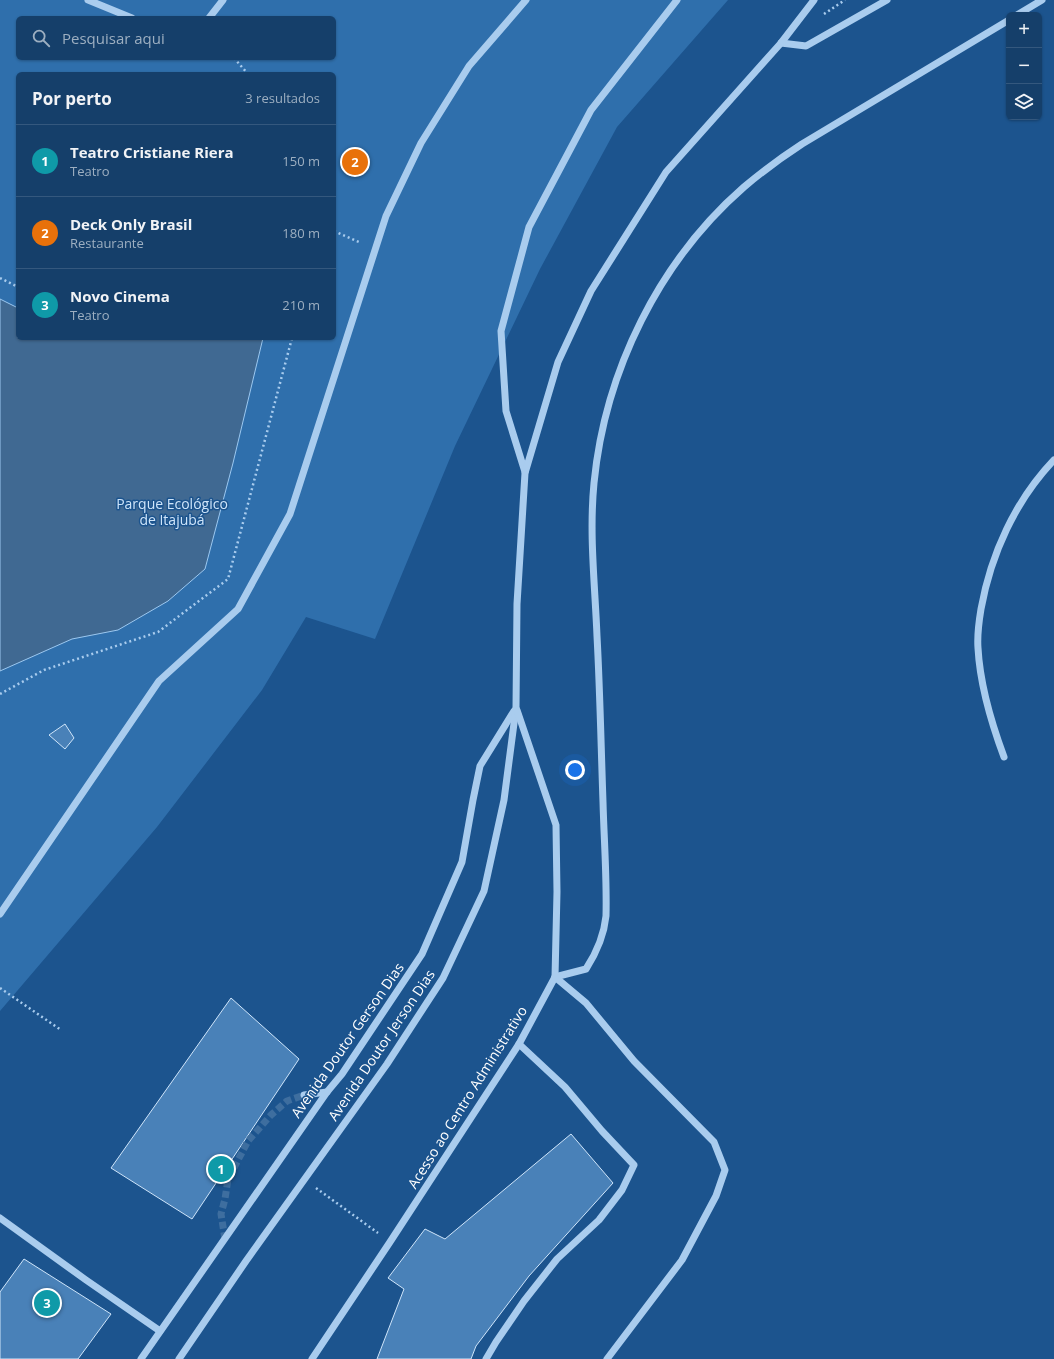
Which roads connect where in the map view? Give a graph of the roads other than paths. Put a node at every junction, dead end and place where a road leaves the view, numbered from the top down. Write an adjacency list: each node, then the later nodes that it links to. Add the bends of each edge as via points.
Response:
1 (88, 0): 9 (street)
2 (223, 0): 10 (street)
3 (526, 0): 17 (street, via 469,66 421,143 386,216 290,514 238,609 159,682)
4 (677, 0): 14 (street, via 591,110 529,227 501,331 506,411)
5 (814, 0): 12 (street)
6 (887, 0): 12 (street, via 806,46)
7 (1042, 0): 8 (street)
8 (1022, 12)
9 (127, 16)
10 (211, 16)
11 (1006, 22): 18 (street, via 802,144 744,187 693,240 652,300 635,333 620,366 608,405 599,444 594,484 592,524 606,880 605,923 601,942 586,970)
12 (781, 43): 14 (street, via 666,172 591,291 558,362)
13 (1054, 460): 16 (street, via 1028,491 1000,544 991,568 979,620 980,672 985,698)
14 (525, 473): 15 (street)
15 (516, 708): 18 (street, Acesso ao Centro Administrativo, via 556,825); 20 (street, Avenida Doutor Gerson Dias, via 480,766 462,862 422,954 342,1074); 25 (street, Avenida Doutor Jerson Dias, via 504,800 484,891 443,978 387,1064)
16 (1004, 757)
17 (0, 914)
18 (555, 977): 19 (street, Acesso ao Centro Administrativo); 28 (street, via 586,1002 634,1061 714,1142 725,1170 716,1196 682,1260)
19 (520, 1044): 26 (street, Acesso ao Centro Administrativo); 27 (street, via 565,1087 634,1165 622,1190 599,1220 557,1259 524,1301)
20 (327, 1092): 21 (street); 23 (street, Avenida Doutor Gerson Dias)
21 (304, 1095)
22 (0, 1218): 23 (street)
23 (160, 1331): 24 (street, Avenida Doutor Gerson Dias)
24 (141, 1359)
25 (179, 1359)
26 (312, 1359)
27 (486, 1359)
28 (608, 1359)

